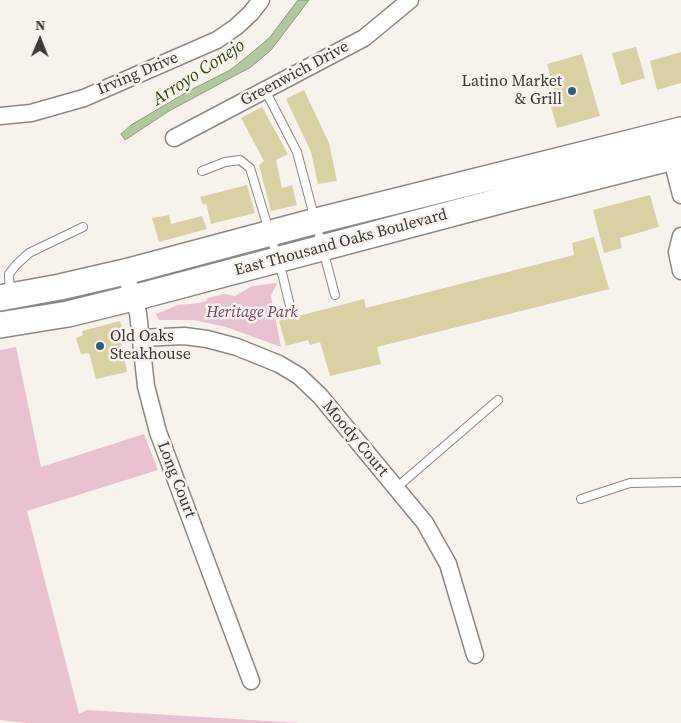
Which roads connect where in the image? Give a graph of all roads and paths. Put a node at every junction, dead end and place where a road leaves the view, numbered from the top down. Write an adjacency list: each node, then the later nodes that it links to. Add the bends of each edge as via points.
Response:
1 (261, 0): 4 (street, Irving Drive, via 236,27 217,40 84,98 31,113)
2 (410, 0): 3 (street, Greenwich Drive, via 364,38)
3 (265, 89): 6 (street, Greenwich Drive); 10 (lane, via 297,152)
4 (0, 116)
5 (673, 132): 7 (street); 10 (main road, East Thousand Oaks Boulevard)
6 (174, 138)
7 (676, 156): 9 (street); 14 (main road, East Thousand Oaks Boulevard)
8 (202, 171): 12 (lane, via 240,160 250,168)
9 (681, 194)
10 (316, 222): 12 (main road, East Thousand Oaks Boulevard); 14 (lane)
11 (83, 228): 21 (lane, via 29,253 16,265 9,274)
12 (270, 234): 15 (lane); 17 (main road, East Thousand Oaks Boulevard)
13 (681, 236): 16 (street, via 677,252)
14 (322, 248): 15 (main road, East Thousand Oaks Boulevard); 18 (lane)
15 (278, 259): 19 (main road, East Thousand Oaks Boulevard); 20 (lane)
16 (681, 271)
17 (125, 272): 19 (street, Long Court); 21 (main road, East Thousand Oaks Boulevard, via 60,287)
18 (334, 295)
19 (133, 298): 21 (main road, East Thousand Oaks Boulevard, via 68,314); 22 (street, Long Court)
20 (290, 306)
21 (8, 310)
22 (141, 338): 25 (street, Moody Court, via 184,336 207,339 279,364 299,376 320,396); 28 (street, Long Court, via 146,386 158,432)
23 (498, 400): 25 (lane)
24 (681, 482): 26 (lane, via 630,483)
25 (396, 488): 27 (street, Moody Court, via 425,523 448,564)
26 (581, 499)
27 (475, 654)
28 (251, 681)

